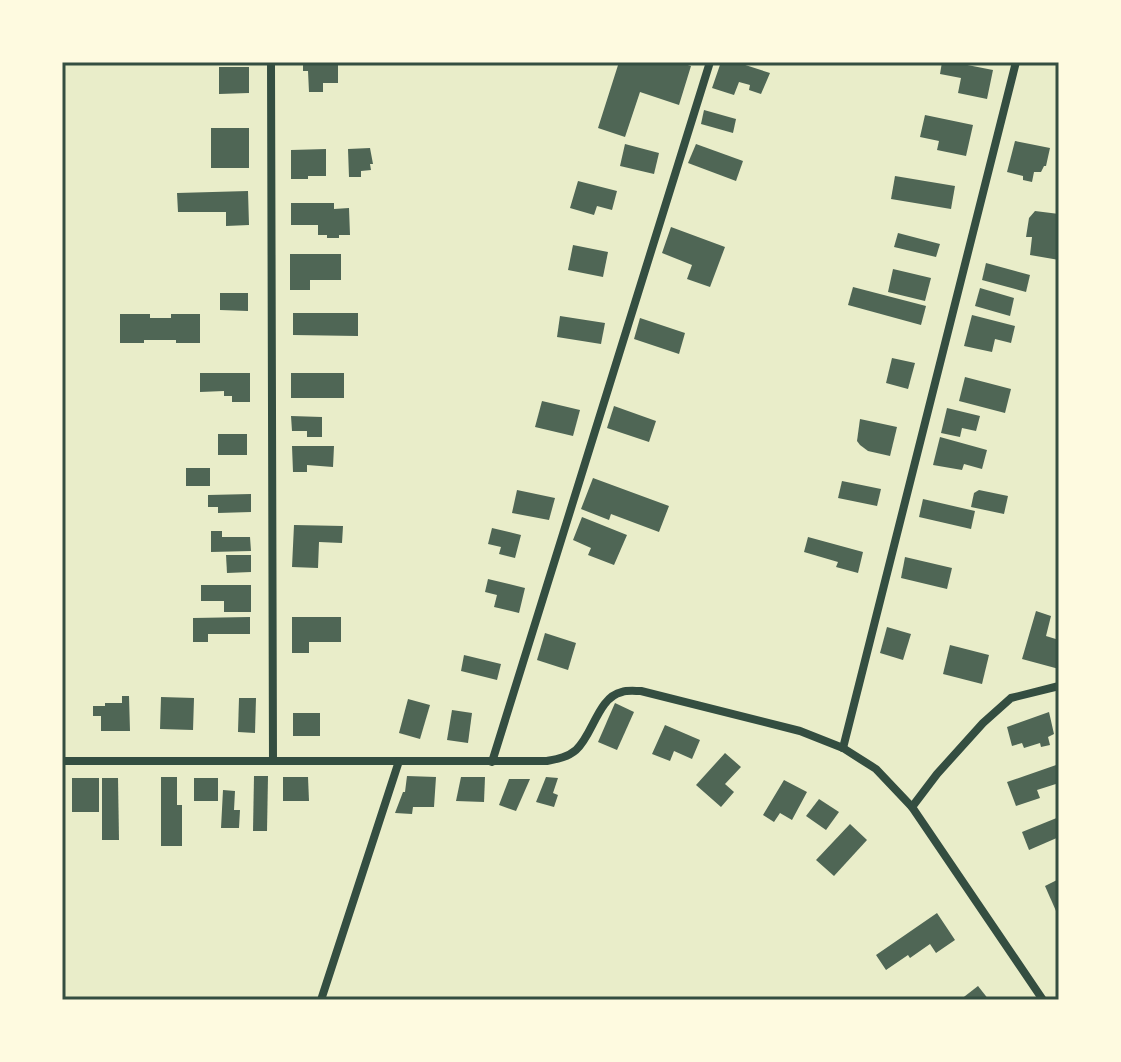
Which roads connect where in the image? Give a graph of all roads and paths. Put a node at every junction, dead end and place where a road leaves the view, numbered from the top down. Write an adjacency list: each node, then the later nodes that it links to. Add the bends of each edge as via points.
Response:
1 (271, 62): 7 (street)
2 (710, 62): 9 (street)
3 (1016, 62): 5 (street)
4 (1059, 686): 10 (street, via 1011,698)
5 (843, 748): 9 (street, via 800,731 641,691 619,692 603,706 575,751 563,758); 10 (street, via 876,769)
6 (62, 761): 7 (street)
7 (273, 761): 8 (street)
8 (399, 761): 9 (street); 11 (street)
9 (492, 762)
10 (912, 807): 12 (street)
11 (321, 1000)
12 (1043, 1000)

